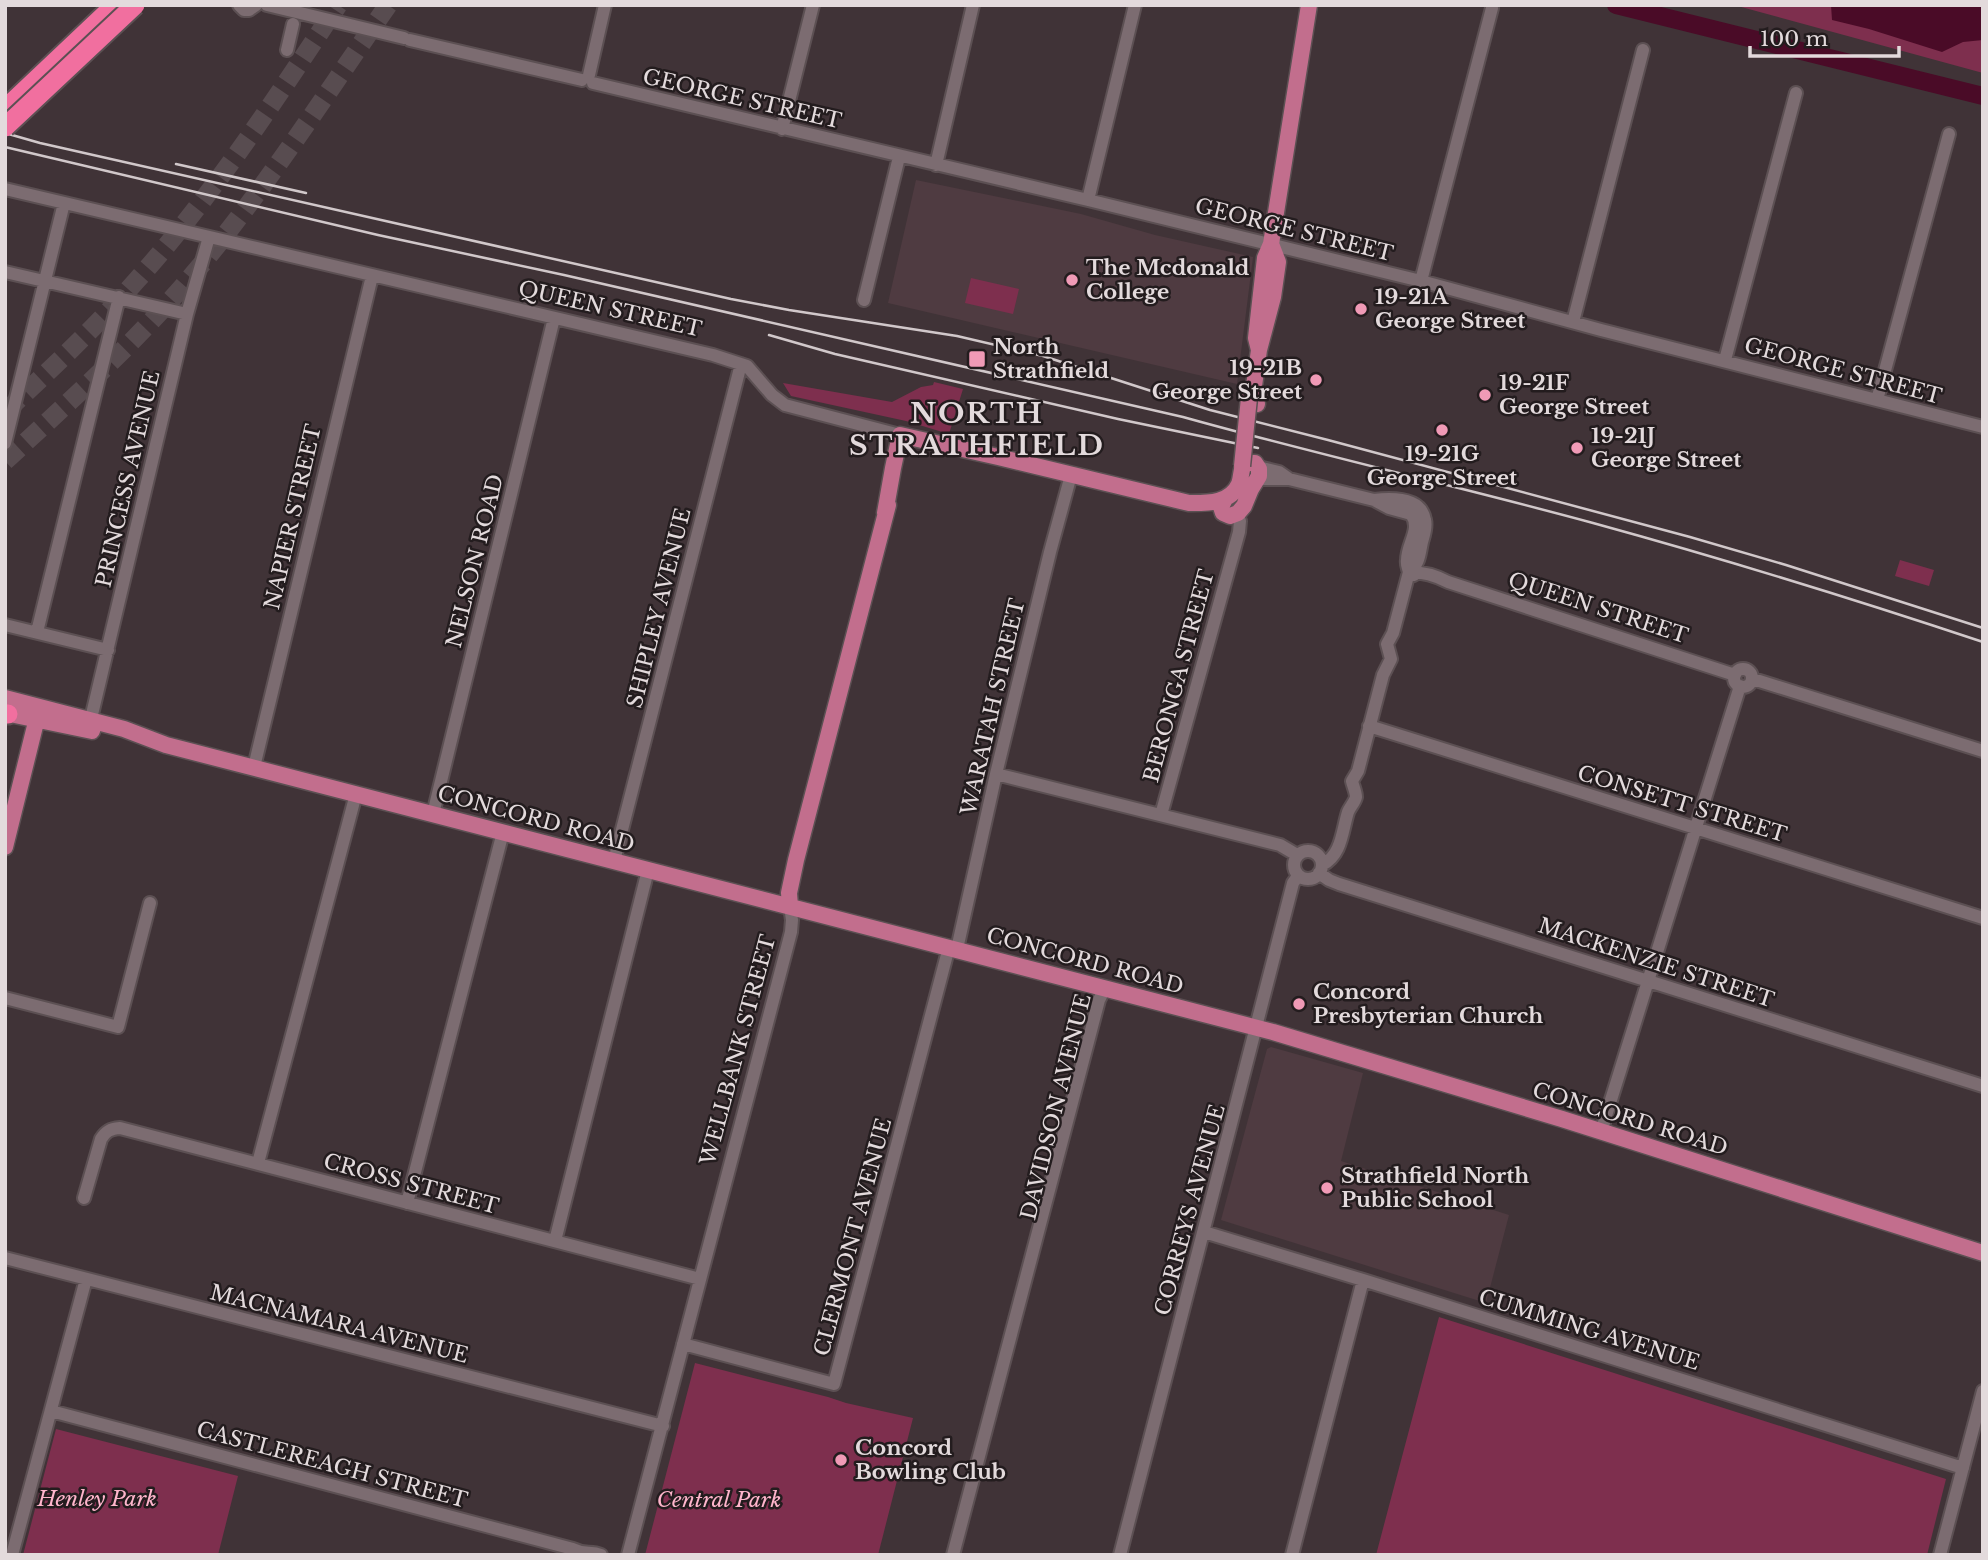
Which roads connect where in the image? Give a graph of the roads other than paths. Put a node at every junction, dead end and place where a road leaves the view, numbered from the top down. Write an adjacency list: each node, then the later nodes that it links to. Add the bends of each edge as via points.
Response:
1 (115, 5): 17 (highway)
2 (135, 5): 18 (highway, bridge)
3 (239, 5): 4 (street, via 249,10)
4 (256, 5)
5 (267, 5): 15 (street, GEORGE STREET)
6 (605, 5): 15 (street)
7 (813, 5): 19 (street)
8 (973, 5): 22 (street)
9 (1135, 5): 24 (street)
10 (1309, 5): 27 (main road)
11 (1492, 8): 31 (street)
12 (293, 24): 13 (street)
13 (287, 50)
14 (1643, 50): 36 (street)
15 (588, 80): 19 (street, GEORGE STREET)
16 (1796, 93): 37 (street)
17 (5, 109)
18 (5, 127)
19 (782, 129): 21 (street, GEORGE STREET)
20 (1948, 134): 39 (street)
21 (900, 157): 22 (street, GEORGE STREET); 33 (street)
22 (936, 165): 24 (street, GEORGE STREET)
23 (5, 189): 25 (street, QUEEN STREET)
24 (1088, 200): 27 (street, GEORGE STREET)
25 (64, 203): 26 (street, QUEEN STREET); 30 (street)
26 (209, 237): 29 (street, QUEEN STREET); 34 (street, PRINCESS AVENUE)
27 (1271, 244): 31 (street, GEORGE STREET); 45 (main road, via 1265,258 1256,338)
28 (5, 272): 30 (street)
29 (372, 275): 35 (street, QUEEN STREET); 59 (street, NAPIER STREET)
30 (45, 280): 32 (street); 43 (street)
31 (1421, 281): 36 (street, GEORGE STREET)
32 (119, 297): 34 (street); 51 (street)
33 (864, 300)
34 (187, 314): 52 (street, PRINCESS AVENUE)
35 (554, 318): 38 (street, QUEEN STREET); 62 (street, NELSON ROAD)
36 (1573, 322): 37 (street, GEORGE STREET)
37 (1725, 360): 39 (street, GEORGE STREET)
38 (741, 363): 41 (street, via 785,405); 68 (street, SHIPLEY AVENUE)
39 (1877, 401): 40 (street, GEORGE STREET)
40 (1983, 427)
41 (903, 436): 42 (main road); 44 (main road, WELLBANK STREET); 48 (main road, WELLBANK STREET, via 892,468)
42 (924, 440): 44 (main road); 46 (main road)
43 (5, 443)
44 (905, 457): 48 (main road, WELLBANK STREET)
45 (1253, 467): 47 (main road, via 1238,485); 49 (street, via 1406,511 1414,517 1416,527 1406,560)
46 (1071, 475): 47 (main road, via 1189,503 1200,510); 60 (street, WARATAH STREET)
47 (1229, 511): 63 (street, BERONGA STREET, via 1240,521 1235,547)
48 (886, 513): 73 (main road, WELLBANK STREET, via 796,860)
49 (1409, 572): 53 (street, QUEEN STREET, via 1436,576); 57 (street, via 1387,644 1391,659)
50 (5, 625): 51 (street)
51 (37, 632): 52 (street)
52 (108, 650): 56 (street, PRINCESS AVENUE)
53 (1737, 680): 58 (street, via 1748,685 1753,679); 64 (street)
54 (6, 710): 55 (main road, CONCORD ROAD)
55 (38, 714): 56 (main road, CONCORD ROAD); 66 (main road)
56 (90, 725): 59 (main road, CONCORD ROAD, via 124,730 166,746)
57 (1370, 726): 64 (street, CONSETT STREET); 69 (street, via 1352,781 1355,800 1336,852)
58 (1983, 751)
59 (254, 767): 61 (main road, CONCORD ROAD)
60 (996, 774): 63 (street); 75 (street, WARATAH STREET)
61 (356, 794): 62 (main road, CONCORD ROAD); 82 (street)
62 (433, 814): 65 (main road, CONCORD ROAD)
63 (1161, 815): 67 (street, via 1280,845)
64 (1696, 829): 74 (street, CONSETT STREET); 76 (street)
65 (503, 832): 68 (main road, CONCORD ROAD); 84 (street)
66 (5, 847)
67 (1297, 855): 69 (street, via 1315,853); 71 (street, via 1293,868)
68 (614, 861): 70 (main road, CONCORD ROAD)
69 (1321, 869): 71 (street, via 1312,879); 76 (street, MACKENZIE STREET, via 1339,884)
70 (648, 870): 73 (main road, CONCORD ROAD); 86 (street)
71 (1298, 876): 79 (street, CORREYS AVENUE)
72 (150, 903): 78 (street, via 118,1027)
73 (790, 906): 75 (main road, CONCORD ROAD); 90 (street, WELLBANK STREET, via 790,932)
74 (1983, 918)
75 (953, 948): 77 (main road, CONCORD ROAD); 92 (street, CLERMONT AVENUE, via 834,1384)
76 (1648, 981): 80 (street, MACKENZIE STREET); 81 (street)
77 (1105, 988): 79 (main road, CONCORD ROAD); 100 (street, DAVIDSON AVENUE); 101 (street, DAVIDSON AVENUE)
78 (5, 998)
79 (1257, 1027): 81 (main road, CONCORD ROAD); 85 (street, CORREYS AVENUE)
80 (1983, 1086)
81 (1601, 1132): 87 (main road, CONCORD ROAD)
82 (258, 1163): 83 (street, CROSS STREET, via 111,1129 101,1139); 84 (street, CROSS STREET)
83 (84, 1198)
84 (407, 1203): 86 (street, CROSS STREET)
85 (1204, 1232): 91 (street, CUMMING AVENUE); 102 (street, CORREYS AVENUE)
86 (555, 1241): 90 (street, CROSS STREET)
87 (1983, 1253)
88 (5, 1258): 89 (street, MACNAMARA AVENUE)
89 (86, 1279): 94 (street); 95 (street, MACNAMARA AVENUE)
90 (700, 1279): 92 (street, WELLBANK STREET)
91 (1363, 1280): 96 (street, CUMMING AVENUE); 103 (street)
92 (683, 1344): 95 (street, WELLBANK STREET)
93 (1983, 1391): 96 (street)
94 (51, 1411): 97 (street); 98 (street, CASTLEREAGH STREET, via 583,1554)
95 (663, 1426): 99 (street, WELLBANK STREET)
96 (1963, 1468): 104 (street)
97 (12, 1555)
98 (601, 1555)
99 (628, 1555)
100 (953, 1555)
101 (962, 1555)
102 (1120, 1555)
103 (1292, 1555)
104 (1940, 1555)

